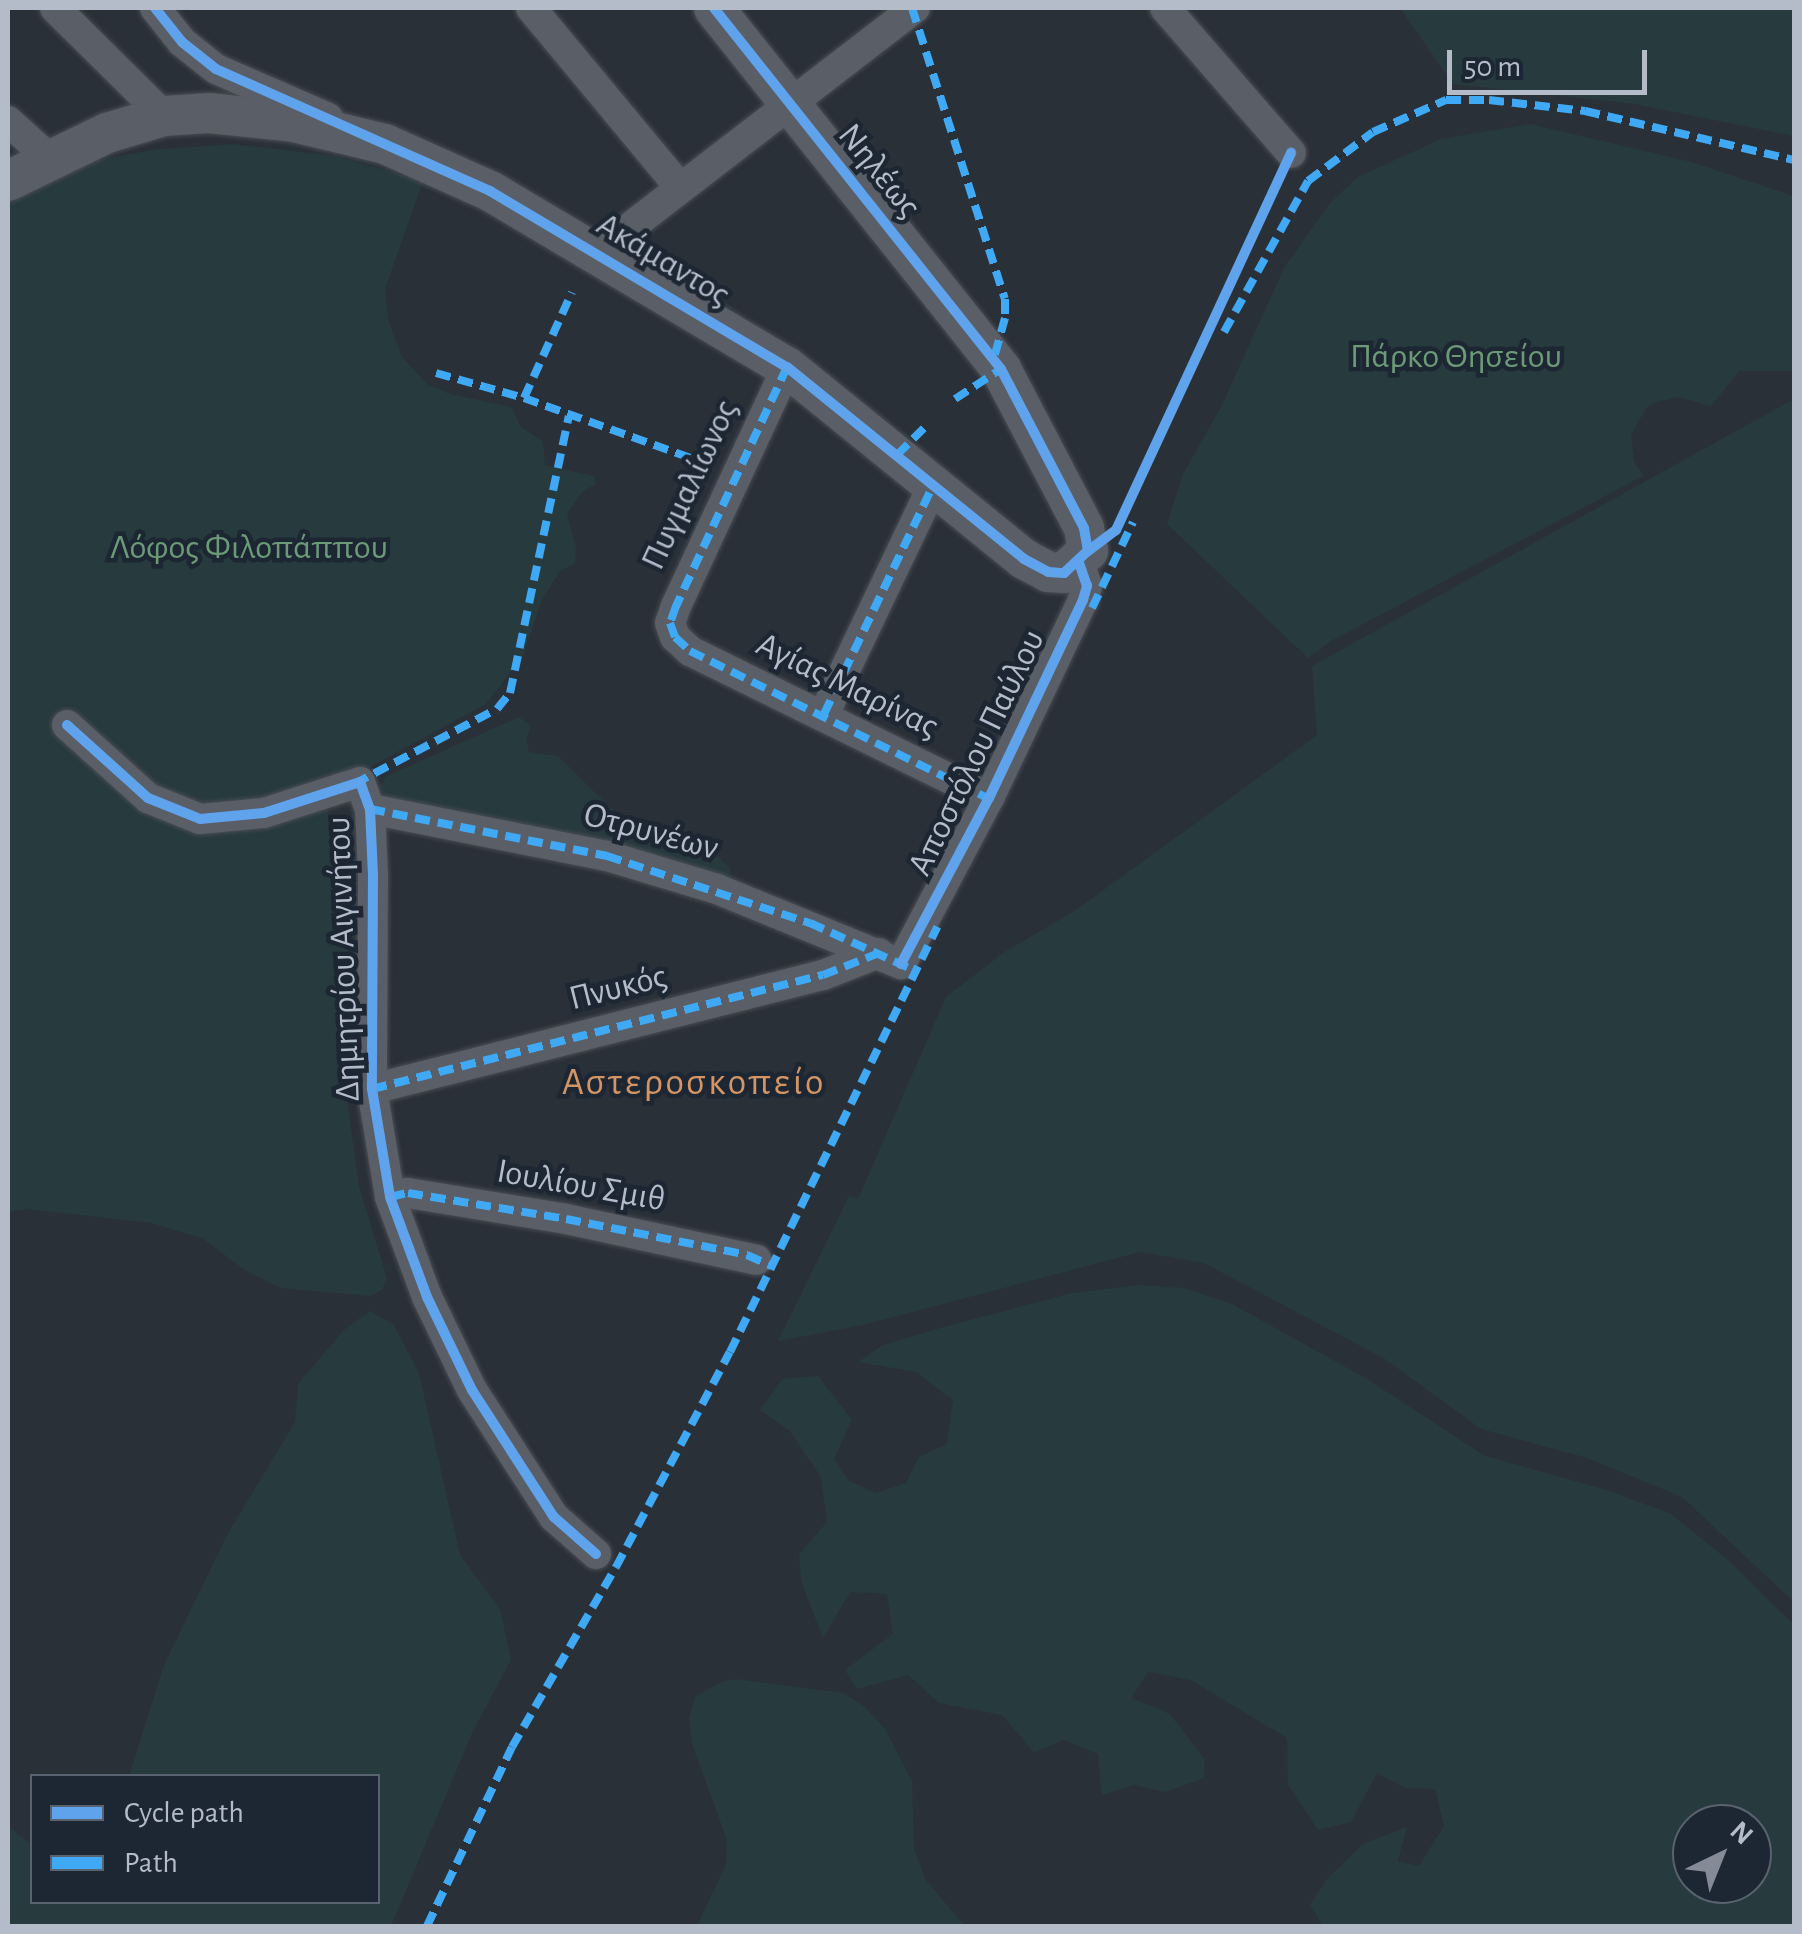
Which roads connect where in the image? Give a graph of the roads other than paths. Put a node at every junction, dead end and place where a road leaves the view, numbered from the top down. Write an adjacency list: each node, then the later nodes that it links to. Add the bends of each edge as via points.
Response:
1 (54, 8): 8 (street)
2 (155, 8): 10 (street, Ακάμαντος, via 216,69)
3 (531, 8): 14 (street)
4 (714, 8): 7 (street, Νηλέως)
5 (915, 8): 7 (street)
6 (1165, 8): 11 (street)
7 (789, 102): 14 (street); 18 (street, Νηλέως, via 1002,369 1080,516 1088,551)
8 (164, 116): 10 (street, Ακάμαντος, via 209,113 294,122); 12 (street, Ακάμαντος, via 107,133)
9 (8, 122): 12 (street)
10 (385, 144): 15 (street, Ακάμαντος, via 490,191)
11 (1291, 153)
12 (52, 160): 13 (street, Ακάμαντος)
13 (8, 181)
14 (679, 186): 15 (street)
15 (598, 252): 16 (street, Ακάμαντος)
16 (786, 367): 17 (street, Ακάμαντος); 19 (street, Πυγμαλίωνος, via 676,606 670,623)
17 (933, 485): 18 (street, Ακάμαντος, via 1048,572 1064,574); 20 (street)
18 (1079, 563): 23 (street, Αποστόλου Παύλου, via 1087,586 1083,600)
19 (675, 637): 20 (street, Αγίας Μαρίνας, via 690,651)
20 (824, 714): 23 (street, Αγίας Μαρίνας)
21 (67, 724): 22 (street, via 148,798 200,819)
22 (365, 795): 24 (street, Οτρυνέων, via 716,888); 25 (street, Δημητρίου Αιγινήτου)
23 (988, 798): 24 (street, Αποστόλου Παύλου)
24 (890, 959): 25 (street, Πνυκός)
25 (372, 1088): 26 (street, Δημητρίου Αιγινήτου)
26 (390, 1197): 27 (street, Ιουλίου Σμιθ, via 408,1193 566,1220); 28 (street, Δημητρίου Αιγινήτου, via 427,1297 472,1390 554,1517)
27 (757, 1260)
28 (596, 1554)

